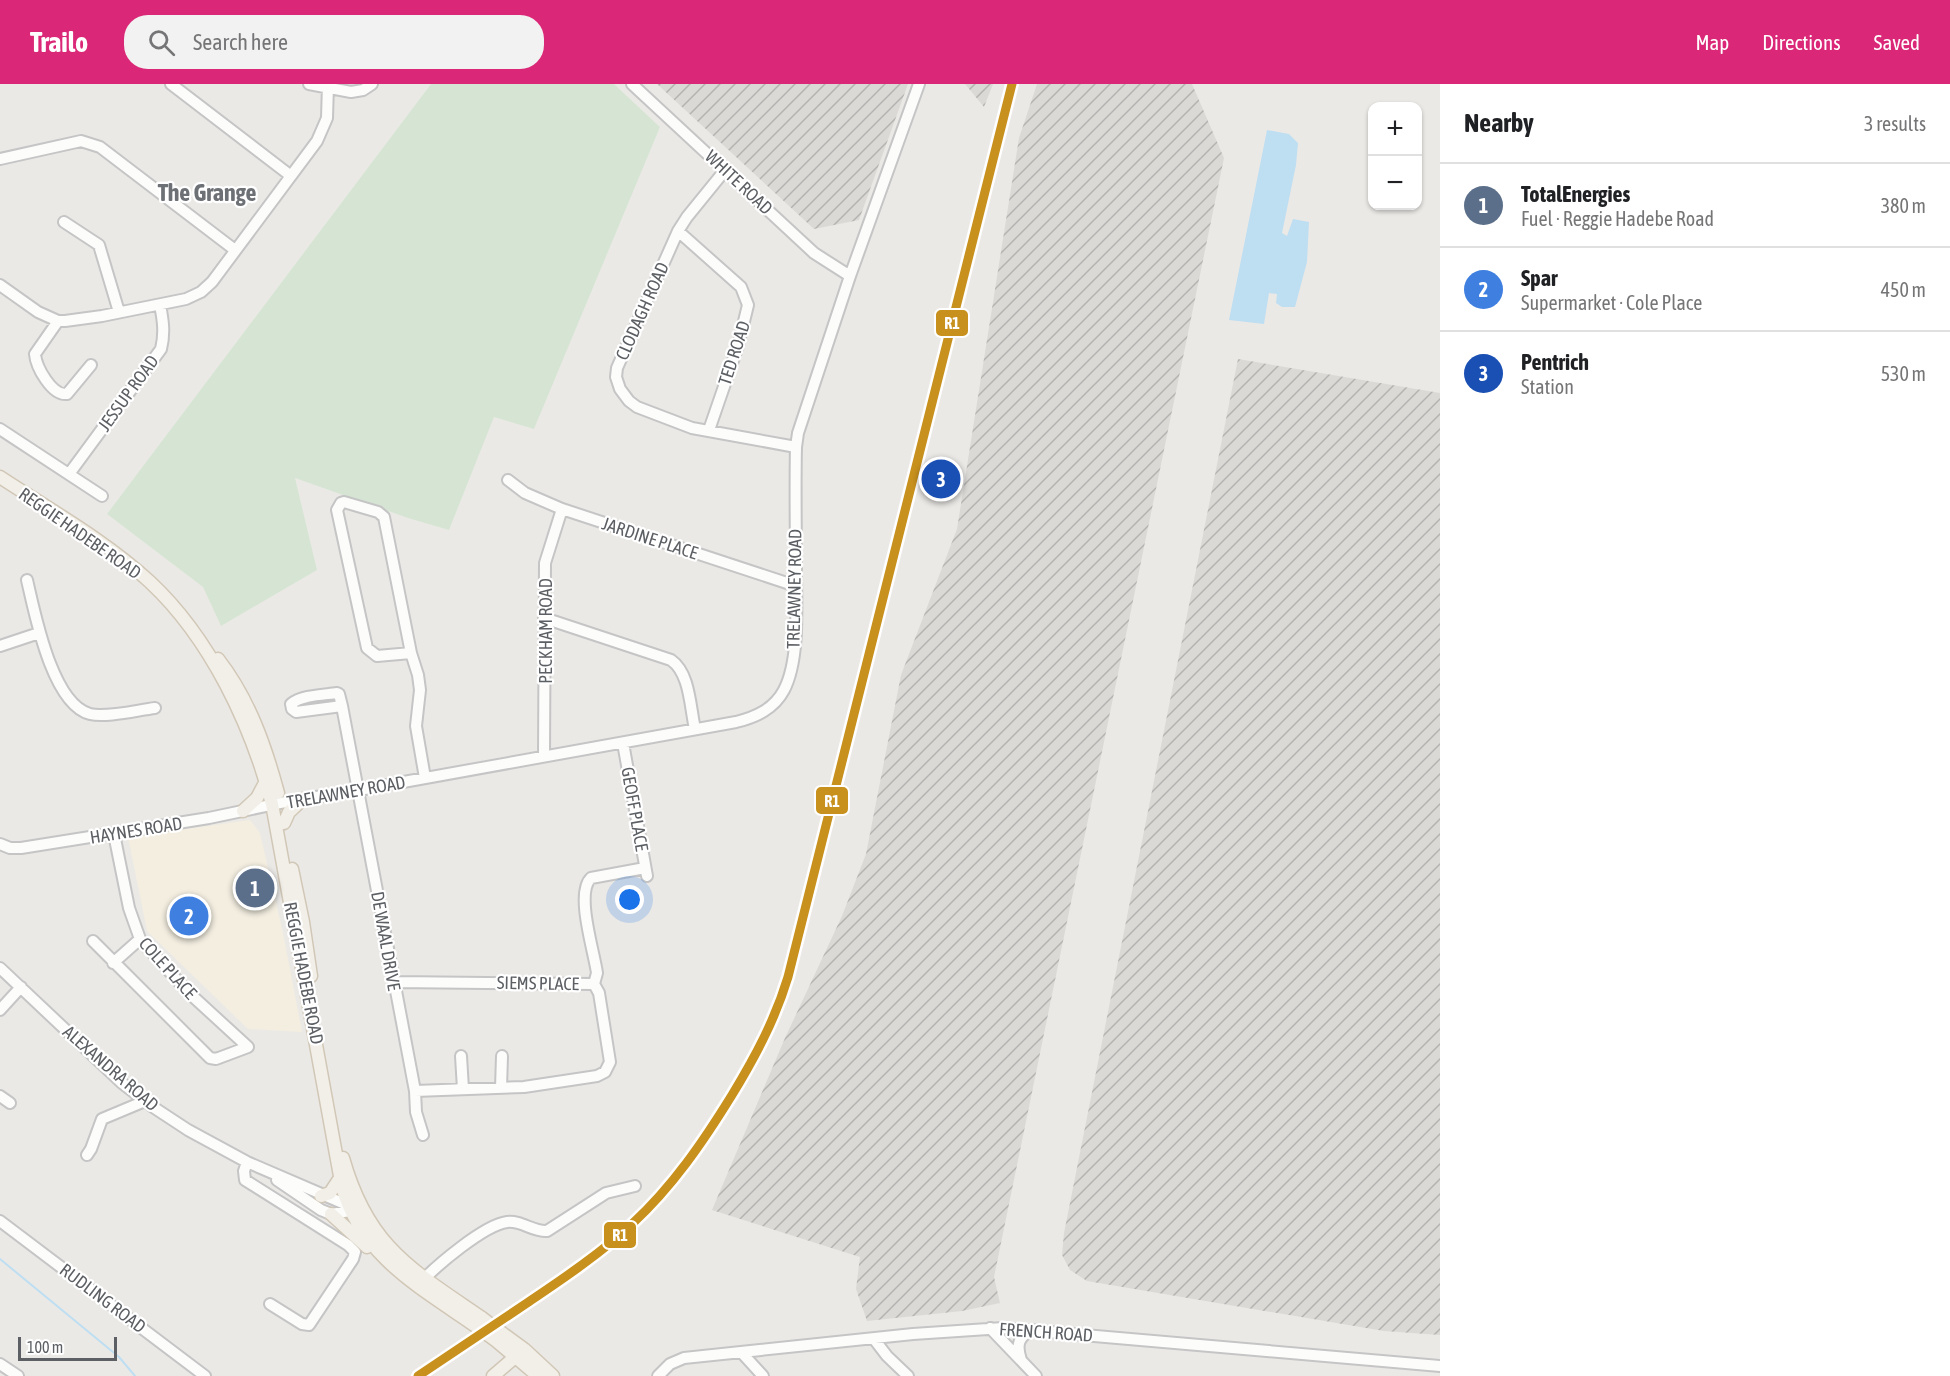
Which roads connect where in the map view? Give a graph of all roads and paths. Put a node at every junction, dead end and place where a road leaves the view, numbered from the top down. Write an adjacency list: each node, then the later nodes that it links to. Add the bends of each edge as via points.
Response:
1 (171, 84): 9 (street)
2 (309, 84): 6 (street)
3 (372, 84): 6 (street, via 351,92)
4 (632, 84): 8 (street, WHITE ROAD)
5 (919, 84): 13 (street, TRELAWNEY ROAD)
6 (328, 85): 9 (street, via 324,130)
7 (0, 159): 12 (street, via 90,142)
8 (726, 169): 11 (street, CLODAGH ROAD); 13 (street, WHITE ROAD, via 814,253)
9 (291, 176): 12 (street)
10 (64, 222): 16 (street, via 99,245)
11 (678, 231): 20 (street, TED ROAD, via 741,287 748,305); 20 (street, CLODAGH ROAD, via 628,340 617,368 617,383 637,407 692,428)
12 (235, 250): 15 (street, via 201,292)
13 (850, 276): 21 (street, TRELAWNEY ROAD, via 802,418)
14 (0, 285): 17 (street)
15 (160, 305): 16 (street); 22 (street, JESSUP ROAD, via 164,323 161,349)
16 (119, 312): 17 (street)
17 (58, 321): 18 (street, via 35,354 35,361 53,389 66,394)
18 (91, 365)
19 (0, 429): 22 (street)
20 (709, 430): 21 (street, CLODAGH ROAD)
21 (796, 447): 28 (street, TRELAWNEY ROAD)
22 (69, 474): 25 (street)
23 (0, 477): 32 (main road, REGGIE HADEBE ROAD, via 138,572 179,612)
24 (508, 480): 26 (street, JARDINE PLACE, via 525,493)
25 (102, 496)
26 (562, 508): 28 (street, JARDINE PLACE); 29 (street, PECKHAM ROAD, via 545,563)
27 (27, 580): 30 (street)
28 (796, 586): 36 (street, TRELAWNEY ROAD, via 794,648 783,692 754,717)
29 (544, 618): 36 (street, via 676,663 684,677); 38 (street, PECKHAM ROAD)
30 (39, 633): 31 (street); 35 (street, via 58,680 81,710 97,715)
31 (0, 646)
32 (205, 646): 40 (main road, REGGIE HADEBE ROAD, via 239,711); 43 (main road, REGGIE HADEBE ROAD, via 232,678 248,707 267,755)
33 (411, 653): 33 (street, via 384,517 341,503 338,510 367,648 377,656); 39 (street, via 420,690 416,726)
34 (342, 706): 41 (street, DE WAAL DRIVE)
35 (155, 708)
36 (695, 729): 37 (street, TRELAWNEY ROAD)
37 (623, 743): 38 (street, TRELAWNEY ROAD); 53 (street, GEOFF PLACE, via 646,872 591,878 586,884 584,901 597,973)
38 (544, 756): 39 (street, TRELAWNEY ROAD)
39 (425, 778): 41 (street, TRELAWNEY ROAD)
40 (266, 781): 43 (main road, REGGIE HADEBE ROAD); 44 (main road)
41 (359, 790): 42 (street, TRELAWNEY ROAD); 52 (street, DE WAAL DRIVE)
42 (303, 799): 43 (street, TRELAWNEY ROAD); 45 (main road)
43 (276, 804): 44 (street, HAYNES ROAD); 45 (main road, REGGIE HADEBE ROAD); 67 (main road, REGGIE HADEBE ROAD)
44 (243, 812): 46 (street, HAYNES ROAD)
45 (284, 823): 67 (main road, REGGIE HADEBE ROAD)
46 (114, 834): 47 (street, HAYNES ROAD, via 21,848); 48 (street, COLE PLACE)
47 (0, 844)
48 (140, 939): 50 (street); 50 (street, COLE PLACE, via 188,992 248,1047 210,1058)
49 (93, 941): 50 (street)
50 (113, 963)
51 (0, 968): 54 (street, ALEXANDRA ROAD)
52 (394, 982): 53 (street, SIEMS PLACE); 60 (street, DE WAAL DRIVE)
53 (594, 984): 58 (street, SIEMS PLACE, via 600,993 608,1069 597,1076)
54 (21, 987): 55 (street); 62 (street, ALEXANDRA ROAD)
55 (0, 1010)
56 (461, 1056): 59 (street)
57 (502, 1056): 58 (street)
58 (501, 1088): 59 (street)
59 (462, 1089): 60 (street)
60 (415, 1091): 64 (street, DE WAAL DRIVE)
61 (0, 1096): 63 (street)
62 (145, 1101): 65 (street, via 102,1119); 66 (street, ALEXANDRA ROAD)
63 (10, 1102)
64 (423, 1135)
65 (87, 1155)
66 (247, 1162): 68 (street, ALEXANDRA ROAD); 76 (street, via 245,1180 356,1252 309,1324 302,1324)
67 (343, 1170): 70 (main road, via 330,1193); 71 (main road, REGGIE HADEBE ROAD); 71 (main road, REGGIE HADEBE ROAD, via 356,1195)
68 (265, 1171): 70 (street, ALEXANDRA ROAD); 72 (street, ALEXANDRA ROAD, via 316,1208)
69 (635, 1186): 75 (street, via 606,1192 547,1231 512,1222 501,1224 471,1241)
70 (321, 1196): 71 (street, ALEXANDRA ROAD)
71 (354, 1210): 72 (street); 74 (main road, via 359,1226); 75 (main road)
72 (331, 1214): 74 (main road)
73 (0, 1221): 87 (street, RUDLING ROAD)
74 (382, 1258): 75 (main road)
75 (420, 1282): 80 (main road, bridge)
76 (270, 1304)
77 (990, 1328): 78 (street, FRENCH ROAD); 79 (street, FRENCH ROAD); 82 (street)
78 (1034, 1329): 82 (street, via 1019,1342); 84 (street, FRENCH ROAD)
79 (874, 1339): 81 (street, FRENCH ROAD); 93 (street)
80 (520, 1353): 85 (main road); 89 (main road); 90 (main road)
81 (742, 1353): 91 (street, FRENCH ROAD, via 684,1358 670,1364); 92 (street)
82 (1022, 1361): 94 (street)
83 (0, 1364): 86 (street)
84 (1440, 1366)
85 (498, 1372): 88 (main road, via 518,1369)
86 (18, 1376)
87 (205, 1376)
88 (532, 1376)
89 (538, 1376)
90 (553, 1376)
91 (658, 1376)
92 (763, 1376)
93 (908, 1376)
94 (1036, 1376)

